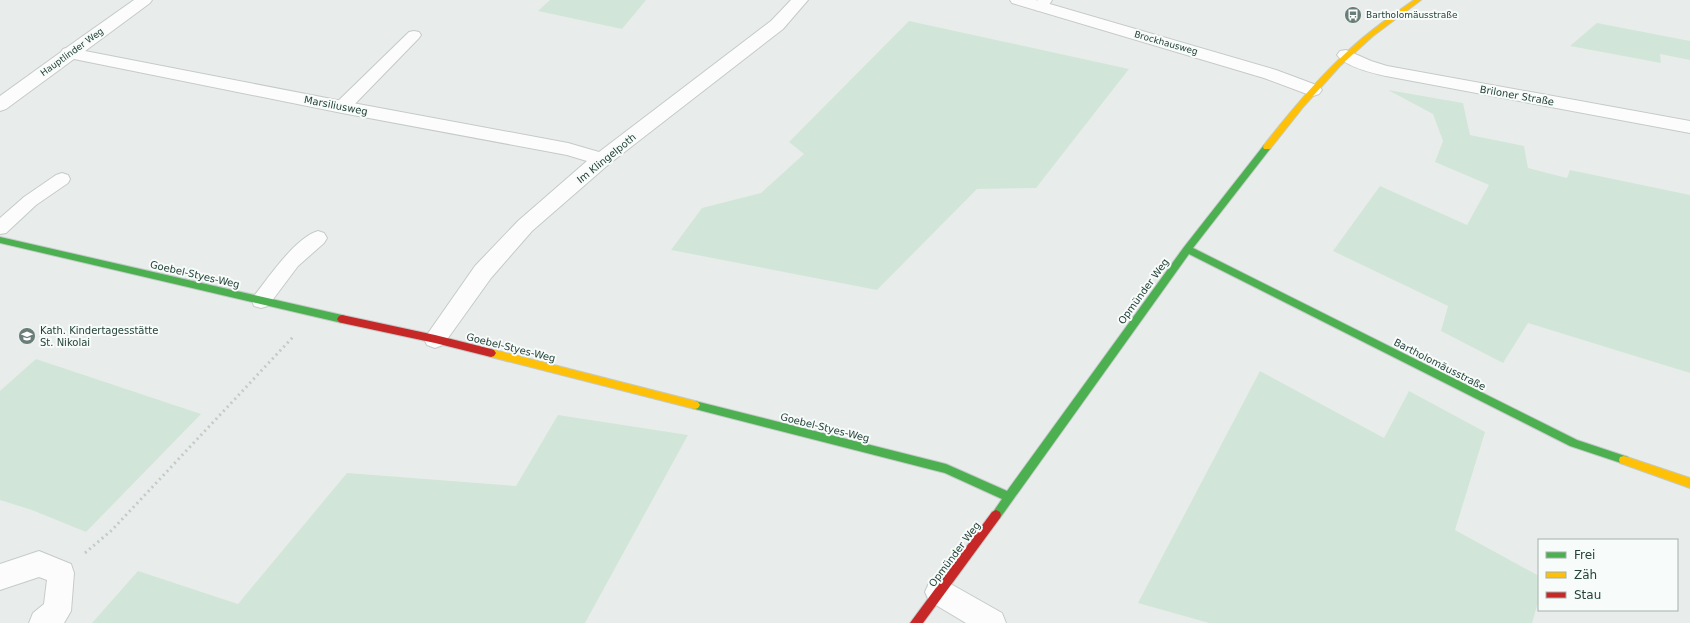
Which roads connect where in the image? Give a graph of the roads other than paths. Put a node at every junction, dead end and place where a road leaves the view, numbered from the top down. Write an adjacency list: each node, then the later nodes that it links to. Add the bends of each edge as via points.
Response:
1 (144, 0): 7 (street, Hauptlinder Weg)
2 (800, 0): 13 (street, Im Klingelpoth, via 777,25)
3 (1018, 0): 5 (street, Brockhausweg)
4 (1418, 0): 8 (street, Opmünder Weg, via 1379,26)
5 (1043, 4): 9 (street, Brockhausweg, via 1270,74)
6 (414, 35): 11 (lane)
7 (68, 53): 10 (street, Hauptlinder Weg); 11 (street, Marsiliusweg)
8 (1346, 56): 9 (street, Opmünder Weg); 12 (street, Briloner Straße, via 1386,71)
9 (1313, 90): 18 (street, Opmünder Weg)
10 (0, 104)
11 (342, 107): 13 (street, Marsiliusweg, via 568,149)
12 (1690, 127)
13 (602, 159): 20 (street, Im Klingelpoth, via 520,232 483,272)
14 (62, 179): 15 (lane, via 30,201)
15 (0, 228)
16 (318, 238): 19 (lane, via 292,261)
17 (0, 240): 19 (street, Goebel-Styes-Weg)
18 (1187, 249): 21 (street, Bartholomäusstraße, via 1574,443); 22 (street, Opmünder Weg)
19 (261, 301): 20 (street, Goebel-Styes-Weg)
20 (435, 339): 22 (street, Goebel-Styes-Weg, via 946,469)
21 (1690, 484)
22 (1009, 498): 24 (street, Opmünder Weg)
23 (0, 577): 25 (street, via 39,564 61,573 57,611)
24 (939, 592): 26 (street, Opmünder Weg); 27 (street)
25 (43, 623)
26 (916, 623)
27 (992, 623)

